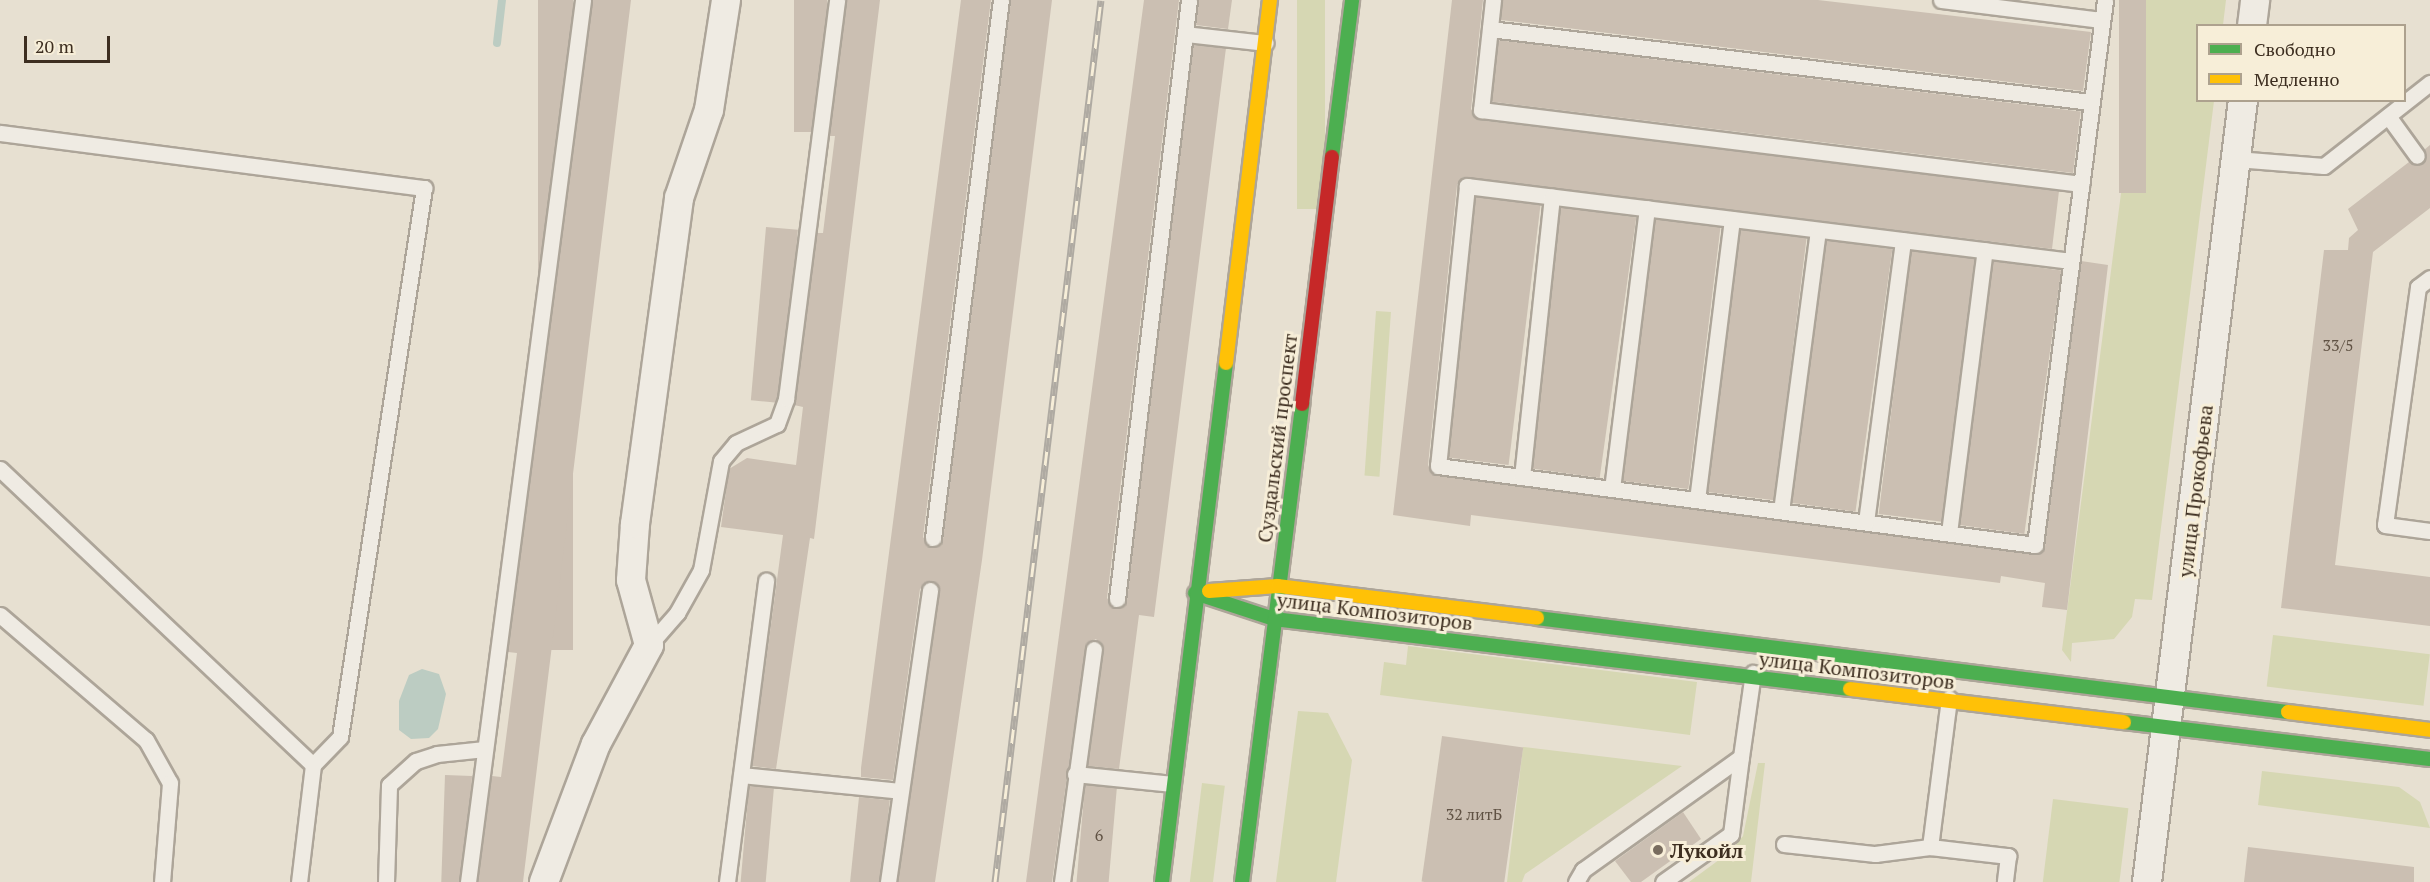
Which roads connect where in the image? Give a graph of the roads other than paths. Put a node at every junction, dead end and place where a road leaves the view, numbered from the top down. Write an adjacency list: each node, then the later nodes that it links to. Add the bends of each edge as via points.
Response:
1 (583, 0): 60 (lane)
2 (726, 0): 51 (street, via 709,110 679,198 635,524 631,580)
3 (837, 0): 51 (lane, via 786,399 777,424 736,443 721,461 701,570 677,613)
4 (1001, 0): 43 (lane)
5 (1189, 0): 15 (lane)
6 (1270, 0): 16 (street)
7 (1352, 0): 45 (street, Суздальский проспект)
8 (1493, 0): 14 (lane)
9 (1941, 0): 12 (lane)
10 (2105, 0): 12 (lane)
11 (2255, 0): 13 (street)
12 (2102, 20): 18 (lane)
13 (2252, 24)
14 (1490, 29): 18 (lane); 26 (lane, via 1481,110)
15 (1185, 34): 16 (lane); 48 (lane)
16 (1265, 43): 47 (street)
17 (2430, 83): 20 (lane)
18 (2091, 102): 26 (lane)
19 (2243, 102): 25 (street, улица Прокофьева)
20 (2406, 102)
21 (2406, 102): 22 (lane)
22 (2388, 116): 24 (lane); 25 (lane, via 2324,166)
23 (0, 133): 63 (lane, via 424,188 340,737)
24 (2417, 156)
25 (2236, 159): 56 (street, улица Прокофьева)
26 (2081, 184): 33 (lane)
27 (1552, 197): 28 (lane); 36 (lane); 36 (lane, via 1467,186 1438,466)
28 (1647, 208): 29 (lane); 37 (lane)
29 (1732, 219): 30 (lane); 38 (lane)
30 (1818, 230): 31 (lane); 39 (lane)
31 (1903, 240): 32 (lane); 40 (lane)
32 (1985, 250): 33 (lane); 42 (lane)
33 (2071, 261): 42 (lane, via 2034,545)
34 (2430, 278): 41 (lane, via 2418,287 2385,525)
35 (0, 469): 63 (lane)
36 (1522, 477): 37 (lane)
37 (1612, 489): 38 (lane)
38 (1697, 500): 39 (lane)
39 (1781, 511): 40 (lane)
40 (1866, 522): 42 (lane)
41 (2430, 531)
42 (1949, 533)
43 (933, 538)
44 (766, 581): 65 (lane)
45 (1278, 586): 47 (street, улица Композиторов); 50 (street, Суздальский проспект); 52 (street, улица Композиторов)
46 (930, 590): 67 (lane)
47 (1196, 592): 50 (street, улица Композиторов); 66 (street)
48 (1117, 600)
49 (0, 615): 70 (lane, via 146,740 170,783)
50 (1274, 619): 55 (street, улица Композиторов); 79 (street, Суздальский проспект)
51 (649, 645): 74 (street, via 596,744)
52 (1757, 646): 54 (street, улица Композиторов); 55 (lane)
53 (1094, 649): 64 (lane)
54 (1953, 670): 56 (street, улица Композиторов); 57 (lane)
55 (1752, 677): 57 (street, улица Композиторов); 61 (lane)
56 (2169, 697): 58 (street, улица Прокофьева); 59 (street, улица Композиторов)
57 (1948, 701): 58 (street, улица Композиторов); 69 (lane)
58 (2165, 727): 62 (street, улица Композиторов); 83 (street, улица Прокофьева)
59 (2430, 730)
60 (485, 748): 72 (lane, via 436,754 416,761 390,785); 73 (lane)
61 (1741, 757): 80 (lane, via 1583,870); 81 (lane, via 1731,834)
62 (2430, 759)
63 (313, 765): 71 (lane)
64 (1076, 774): 66 (lane); 77 (lane)
65 (741, 775): 67 (lane); 75 (lane)
66 (1173, 784): 78 (street)
67 (900, 791): 76 (lane)
68 (1784, 844): 69 (lane, via 1875,854)
69 (1930, 847): 82 (lane, via 2008,856)
70 (162, 882)
71 (299, 882)
72 (387, 882)
73 (468, 882)
74 (544, 882)
75 (727, 882)
76 (888, 882)
77 (1062, 882)
78 (1162, 882)
79 (1242, 882)
80 (1576, 882)
81 (1663, 882)
82 (2005, 882)
83 (2147, 882)

